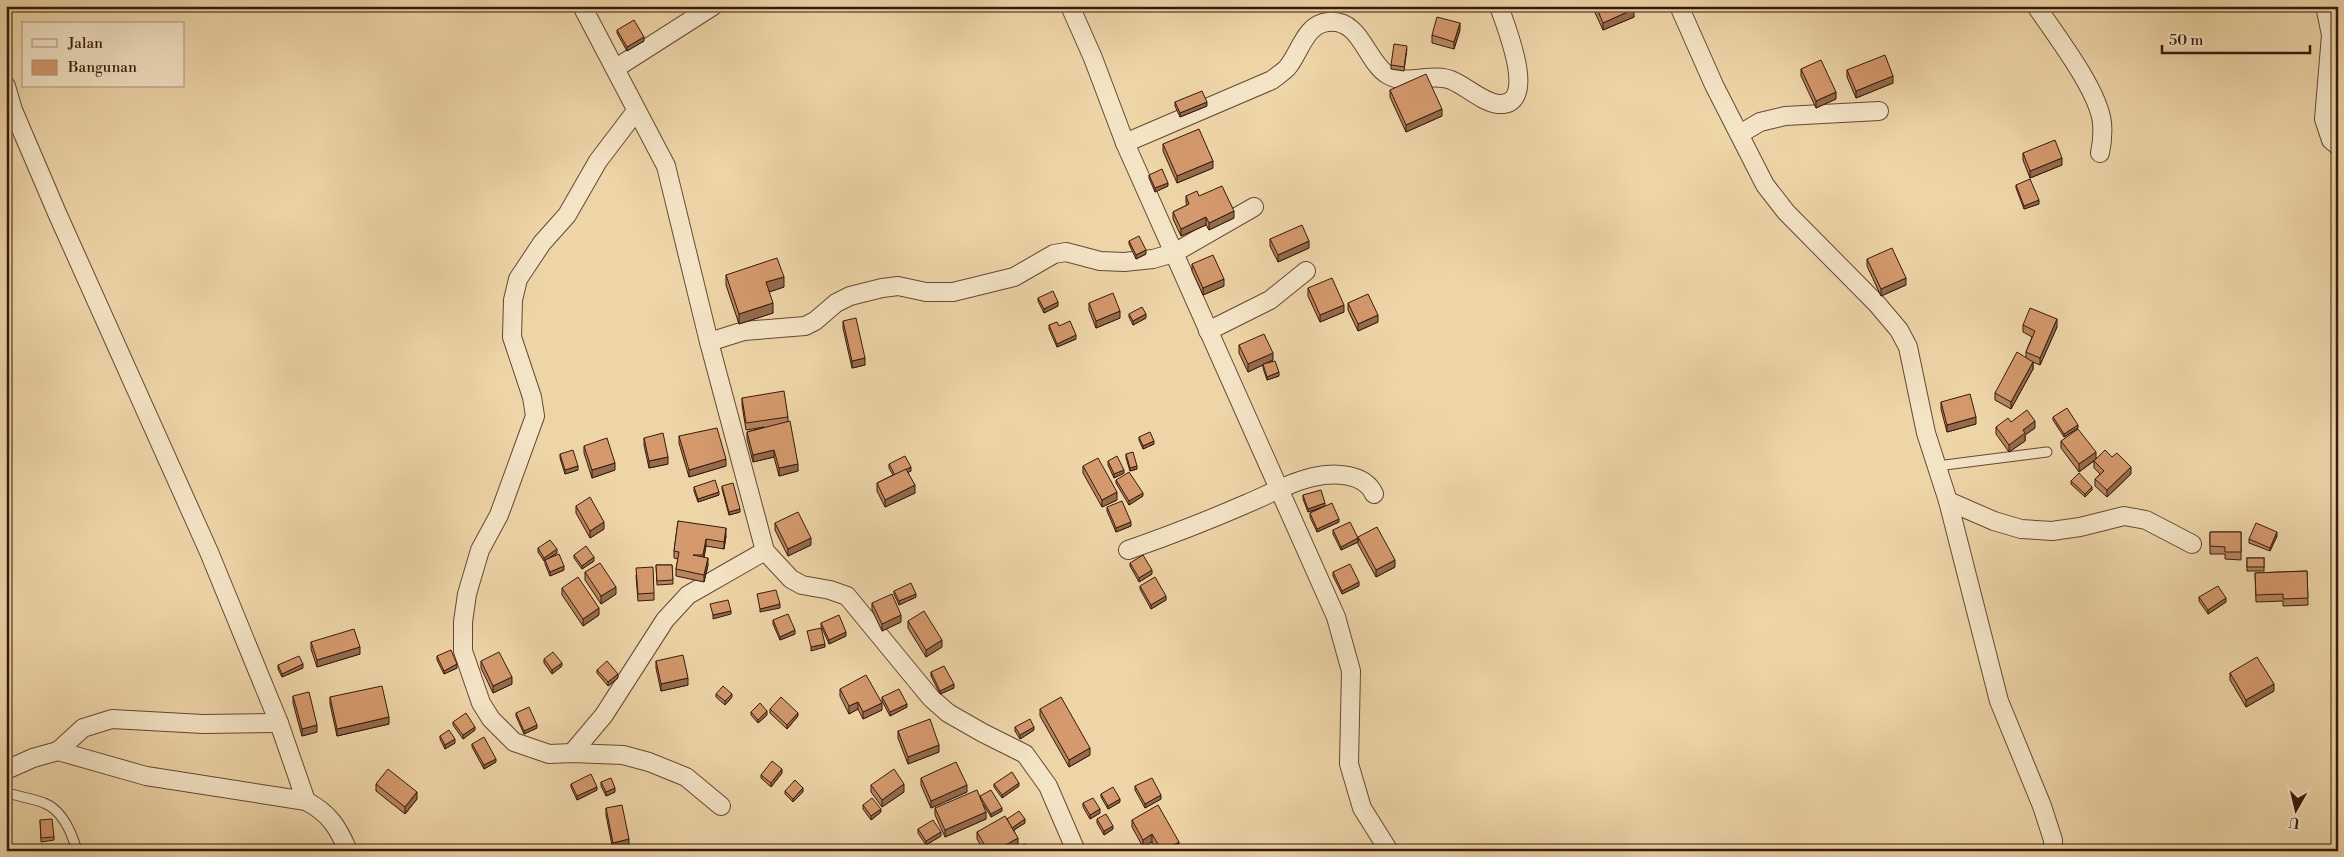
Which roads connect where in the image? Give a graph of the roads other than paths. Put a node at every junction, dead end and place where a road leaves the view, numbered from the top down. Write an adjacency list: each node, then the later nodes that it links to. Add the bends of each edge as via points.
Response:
1 (582, 6): 8 (street)
2 (713, 6): 8 (street)
3 (1070, 6): 13 (street)
4 (1499, 6): 13 (street, via 1520,80 1519,91 1514,99 1507,102 1498,104 1450,79 1406,79 1388,75 1351,29 1338,22 1327,22 1309,33 1287,68 1272,80)
5 (1679, 6): 12 (street)
6 (2036, 6): 15 (street, via 2098,106 2102,121)
7 (2326, 6): 14 (street, via 2331,35 2324,118 2330,140)
8 (616, 68): 10 (street)
9 (6, 86): 29 (street, via 57,213 209,552)
10 (636, 111): 20 (street, via 666,166); 31 (street, via 598,161 567,216 542,243 518,279 513,300 512,337 535,416 499,514 480,550 467,594 463,622 463,651 475,689 491,719 514,742 533,750 549,754)
11 (1879, 111): 12 (street, via 1785,116 1760,122)
12 (1740, 134): 22 (street, via 1765,185 1786,212 1899,330 1908,347 1926,433)
13 (1125, 143): 17 (street)
14 (2338, 146)
15 (2100, 153)
16 (1254, 207): 17 (street)
17 (1174, 253): 19 (street); 20 (street, via 1124,262 1094,260 1071,253 1054,254 1042,258 1014,277 953,292 926,292 898,286 882,288 850,296 805,326 744,331)
18 (1306, 272): 19 (street, via 1270,300)
19 (1208, 331): 23 (street)
20 (710, 342): 28 (street)
21 (2047, 452): 22 (lane)
22 (1937, 466): 25 (street)
23 (1279, 490): 24 (street, via 1308,478 1330,474 1360,479 1370,485); 27 (street, via 1203,523); 39 (street, via 1336,617 1351,671 1349,764 1362,808)
24 (1374, 494)
25 (1948, 501): 26 (street, via 2021,529 2052,531 2124,516 2146,520); 40 (street, via 2000,701 2042,806 2053,840)
26 (2192, 544)
27 (1128, 550)
28 (765, 551): 31 (street, via 688,595 665,620 604,715); 38 (street, via 782,571 802,585 847,596 931,698 948,713 1025,754 1048,786)
29 (279, 723): 30 (street, via 203,724 112,719 83,728); 34 (street)
30 (58, 751): 32 (street); 34 (street, via 146,776)
31 (572, 753): 35 (street, via 623,755 664,766 686,777)
32 (6, 770)
33 (6, 792): 36 (lane, via 46,804 63,819)
34 (306, 801): 37 (street, via 322,809 340,833)
35 (721, 806)
36 (76, 851)
37 (348, 851)
38 (1076, 851)
39 (1389, 851)
40 (2053, 851)

